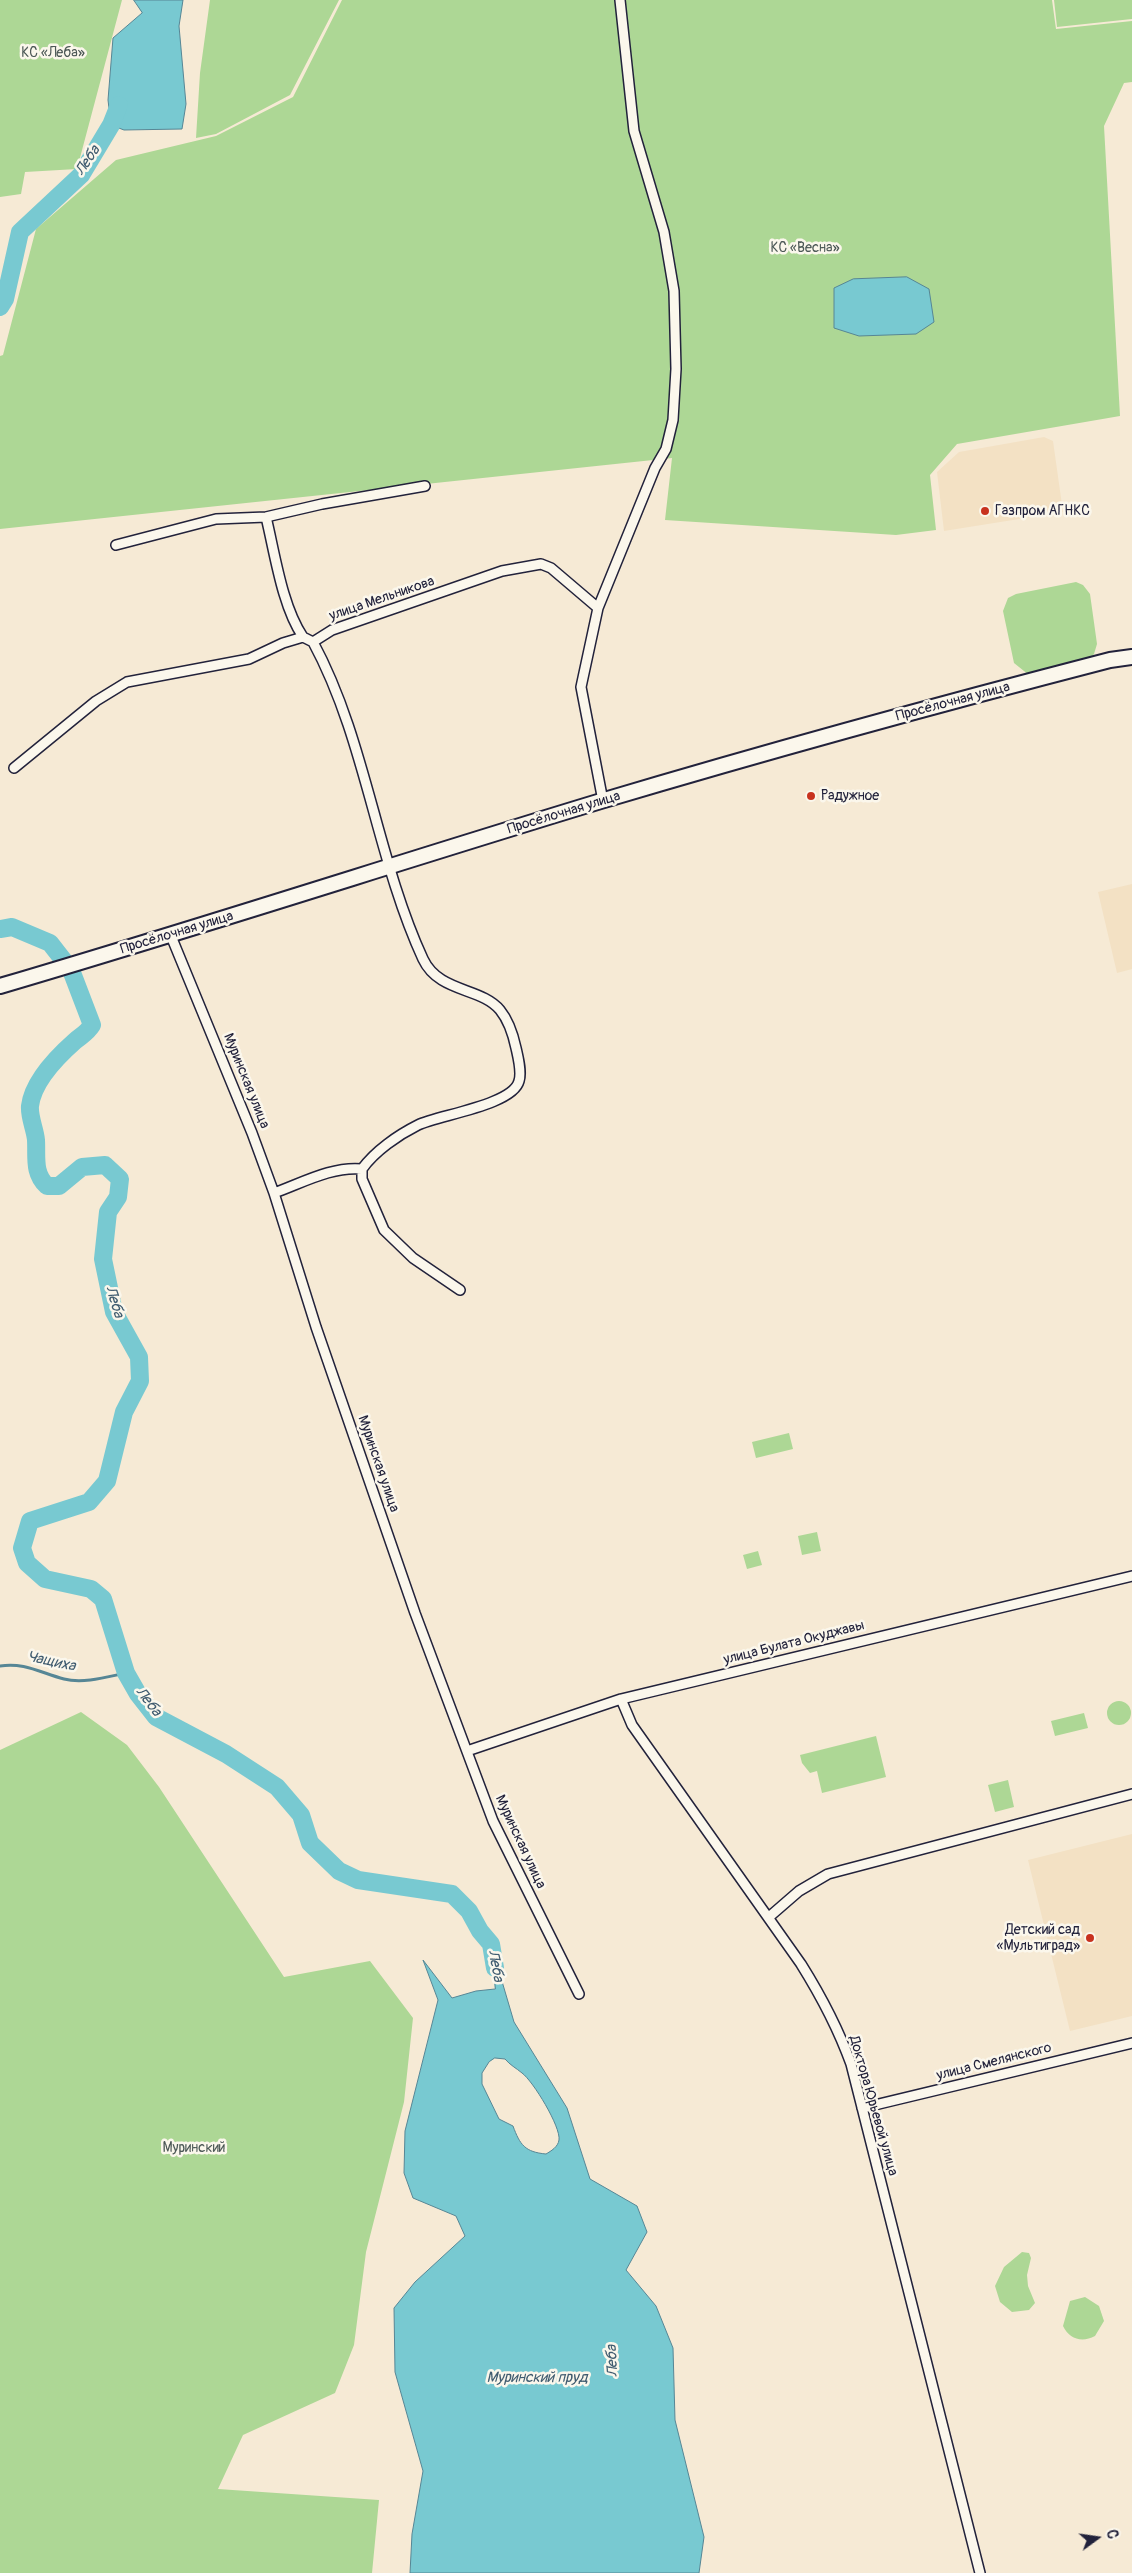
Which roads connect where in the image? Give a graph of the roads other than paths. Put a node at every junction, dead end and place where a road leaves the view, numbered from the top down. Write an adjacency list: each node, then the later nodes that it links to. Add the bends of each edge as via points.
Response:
1 (620, 0): 5 (street, via 634,131 664,232 674,292 676,369 673,420 666,449 655,468)
2 (425, 486): 3 (street, via 322,504)
3 (266, 518): 4 (street, via 216,519); 6 (street, via 282,583)
4 (116, 545)
5 (598, 608): 7 (street, улица Мельникова, via 551,568 541,564 502,571 332,630); 10 (street, via 581,686)
6 (303, 637): 7 (street); 9 (street, via 249,659 127,682 96,701)
7 (313, 642): 11 (street, via 344,715)
8 (1132, 657): 10 (main road, Просёлочная улица, via 1110,660 811,740)
9 (14, 768)
10 (603, 801): 11 (main road, Просёлочная улица)
11 (389, 866): 12 (main road, Просёлочная улица); 14 (street, via 425,964 440,979 499,1009 511,1029 520,1081 507,1095 419,1125 384,1148)
12 (171, 936): 13 (main road, Просёлочная улица); 15 (street, Муринская улица)
13 (0, 986)
14 (362, 1169): 15 (street, via 330,1173); 16 (street, via 362,1179 384,1230 413,1258)
15 (274, 1193): 19 (street, Муринская улица, via 319,1336)
16 (460, 1290)
17 (1132, 1576): 18 (street, улица Булата Окуджавы)
18 (621, 1699): 19 (street, улица Булата Окуджавы); 21 (street, Доктора Юрьевой улица, via 632,1725)
19 (467, 1751): 22 (street, Муринская улица, via 493,1821)
20 (1132, 1794): 21 (street, via 828,1874 799,1891)
21 (770, 1917): 24 (street, Доктора Юрьевой улица, via 832,2018 850,2064)
22 (578, 1994)
23 (1132, 2043): 24 (street, улица Смелянского)
24 (862, 2108): 25 (street, Доктора Юрьевой улица)
25 (980, 2573)

